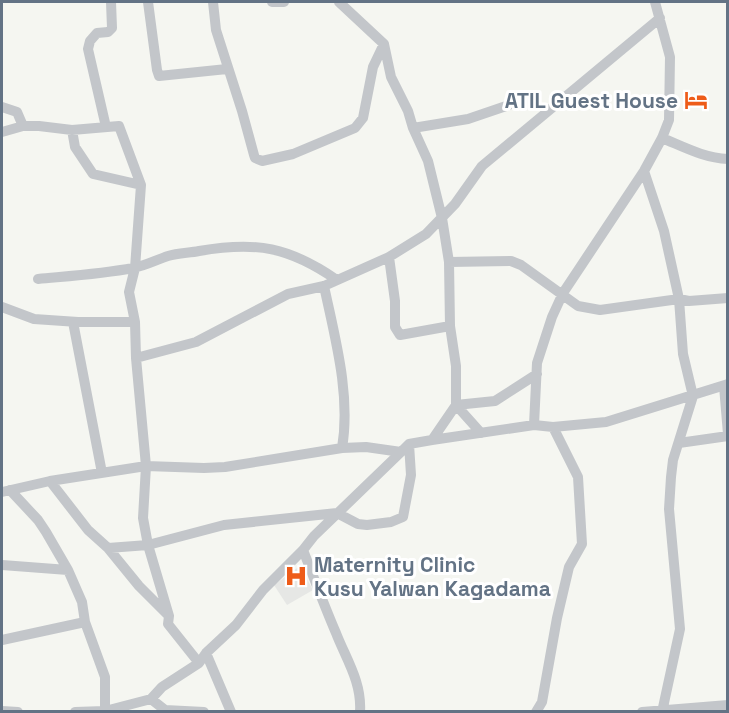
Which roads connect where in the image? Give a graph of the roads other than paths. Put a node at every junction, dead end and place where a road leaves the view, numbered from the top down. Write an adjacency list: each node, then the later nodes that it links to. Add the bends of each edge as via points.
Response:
1 (111, 2): 14 (street, via 112,28 97,33 88,50)
2 (148, 2): 10 (street, via 159,76)
3 (213, 2): 10 (street)
4 (272, 2): 5 (street)
5 (284, 2)
6 (339, 2): 9 (street)
7 (656, 2): 8 (street)
8 (660, 18): 18 (street, via 671,74 669,120); 22 (street, via 482,166)
9 (384, 44): 10 (street, via 373,67 363,118 355,128 292,154 262,161 255,158); 15 (street, via 391,77)
10 (227, 69)
11 (509, 105): 15 (street, via 468,119)
12 (2, 107): 13 (street, via 17,112)
13 (23, 126): 16 (street); 17 (street)
14 (106, 127): 16 (street); 21 (street, via 119,126)
15 (413, 128): 22 (street, via 428,161)
16 (72, 130): 21 (street, via 75,147 93,174)
17 (2, 132)
18 (662, 138): 19 (street, via 703,156); 20 (street)
19 (728, 159)
20 (644, 171): 29 (street); 30 (street, via 664,231)
21 (141, 185): 25 (street)
22 (442, 218): 23 (street, via 426,234); 24 (street)
23 (389, 257): 27 (street); 35 (street, via 395,327 400,335)
24 (449, 262): 29 (street, via 511,261); 35 (street)
25 (135, 268): 26 (street); 27 (street, via 169,256 250,245 294,256); 34 (street, via 129,292)
26 (38, 279)
27 (337, 280): 28 (street)
28 (324, 286): 36 (street, via 288,294 196,342); 48 (street, via 345,402)
29 (562, 296): 30 (street, via 578,306 600,310); 37 (street, via 545,336)
30 (679, 298): 31 (street); 39 (street, via 683,354)
31 (728, 298)
32 (2, 307): 33 (street, via 34,319)
33 (73, 322): 34 (street); 51 (street)
34 (135, 322): 36 (street)
35 (450, 326): 40 (street)
36 (136, 358): 50 (street)
37 (537, 374): 40 (street, via 495,401); 41 (street)
38 (726, 385): 39 (street); 44 (street)
39 (693, 396): 42 (street, via 606,422); 46 (street)
40 (456, 405): 43 (street); 45 (street)
41 (534, 425): 42 (street); 43 (street)
42 (553, 427): 76 (street, via 578,477 582,544 569,567 542,702)
43 (482, 433): 45 (street)
44 (728, 435): 46 (street)
45 (432, 440): 47 (street)
46 (679, 442): 78 (street, via 669,509 680,629)
47 (409, 444): 49 (street); 54 (street, via 411,475 404,517 367,525)
48 (342, 448): 49 (street); 50 (street, via 225,467)
49 (401, 452): 54 (street)
50 (146, 466): 51 (street); 55 (street, via 143,518)
51 (102, 474): 52 (street)
52 (50, 480): 53 (street); 56 (street, via 88,530)
53 (4, 490): 59 (street, via 38,520)
54 (337, 513): 55 (street, via 224,525); 57 (street)
55 (148, 545): 56 (street); 60 (street)
56 (108, 548): 60 (street, via 138,586)
57 (303, 550): 63 (street); 75 (street, via 355,676 361,696)
58 (2, 565): 59 (street)
59 (68, 570): 61 (street, via 82,602)
60 (169, 616): 64 (street, via 168,624)
61 (85, 622): 62 (street); 71 (street, via 105,677)
62 (2, 640)
63 (207, 653): 64 (street); 74 (street)
64 (199, 663): 65 (street)
65 (151, 699): 71 (street); 72 (street)
66 (728, 705): 78 (street)
67 (2, 711): 68 (street)
68 (18, 711)
69 (75, 711): 70 (street)
70 (95, 711): 71 (street)
71 (105, 711)
72 (165, 711): 73 (street)
73 (204, 711)
74 (231, 711)
75 (360, 711)
76 (536, 711)
77 (642, 711): 78 (street)
78 (662, 711)

